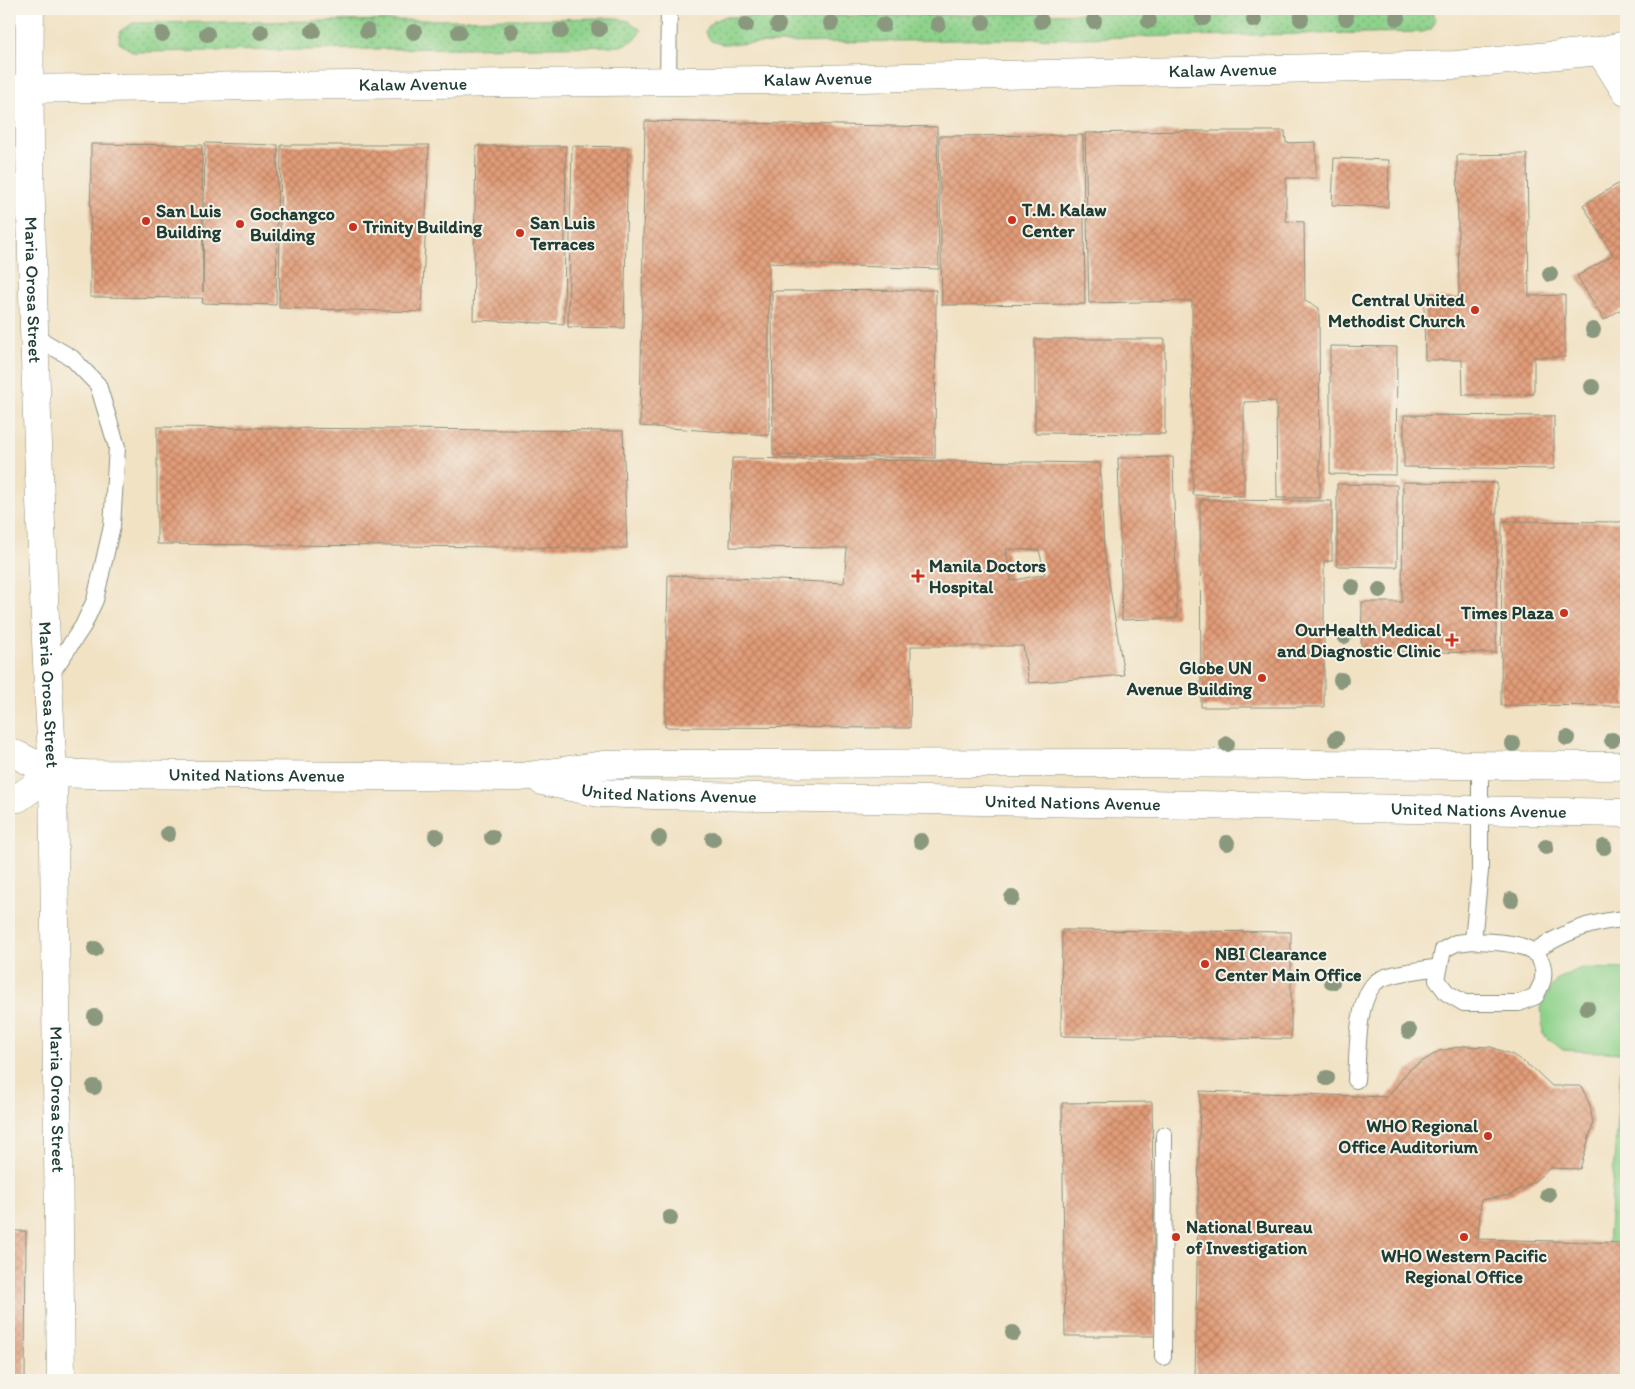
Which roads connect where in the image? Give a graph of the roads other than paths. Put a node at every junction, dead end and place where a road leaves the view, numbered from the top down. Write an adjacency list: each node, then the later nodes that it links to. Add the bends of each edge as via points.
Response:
1 (30, 9): 6 (street, Maria Orosa Street)
2 (669, 9): 5 (lane)
3 (1626, 45): 4 (street, Kalaw Avenue)
4 (1600, 51): 5 (street, Kalaw Avenue, via 1456,65); 7 (street)
5 (668, 80): 6 (street, Kalaw Avenue)
6 (19, 89): 8 (street, Maria Orosa Street)
7 (1626, 92)
8 (34, 336): 9 (street, Maria Orosa Street); 9 (lane, via 72,358 98,385 117,447 112,526 94,600 83,626)
9 (47, 680): 14 (street, Maria Orosa Street)
10 (9, 755): 14 (street, United Nations Avenue, via 17,755)
11 (649, 764): 12 (street, United Nations Avenue); 15 (street, United Nations Avenue, via 603,765); 16 (street)
12 (1480, 765): 13 (street, United Nations Avenue); 18 (lane)
13 (1626, 766)
14 (53, 773): 15 (street, United Nations Avenue); 17 (street, via 18,798); 27 (street, Maria Orosa Street)
15 (521, 777): 16 (street, United Nations Avenue, via 600,793)
16 (654, 795): 18 (street, United Nations Avenue)
17 (9, 798)
18 (1481, 809): 19 (street, United Nations Avenue); 21 (lane, via 1480,871)
19 (1626, 813)
20 (1626, 919): 22 (lane, via 1601,921 1562,934)
21 (1473, 941): 22 (lane, via 1517,944); 23 (lane, via 1456,943 1443,950)
22 (1533, 952): 23 (lane, via 1542,963 1544,978 1536,996 1519,1003 1464,1002 1447,993 1437,980)
23 (1438, 967): 24 (lane, via 1389,976 1375,982 1360,1012)
24 (1356, 1080)
25 (1164, 1135): 26 (lane)
26 (1163, 1357)
27 (61, 1380)

